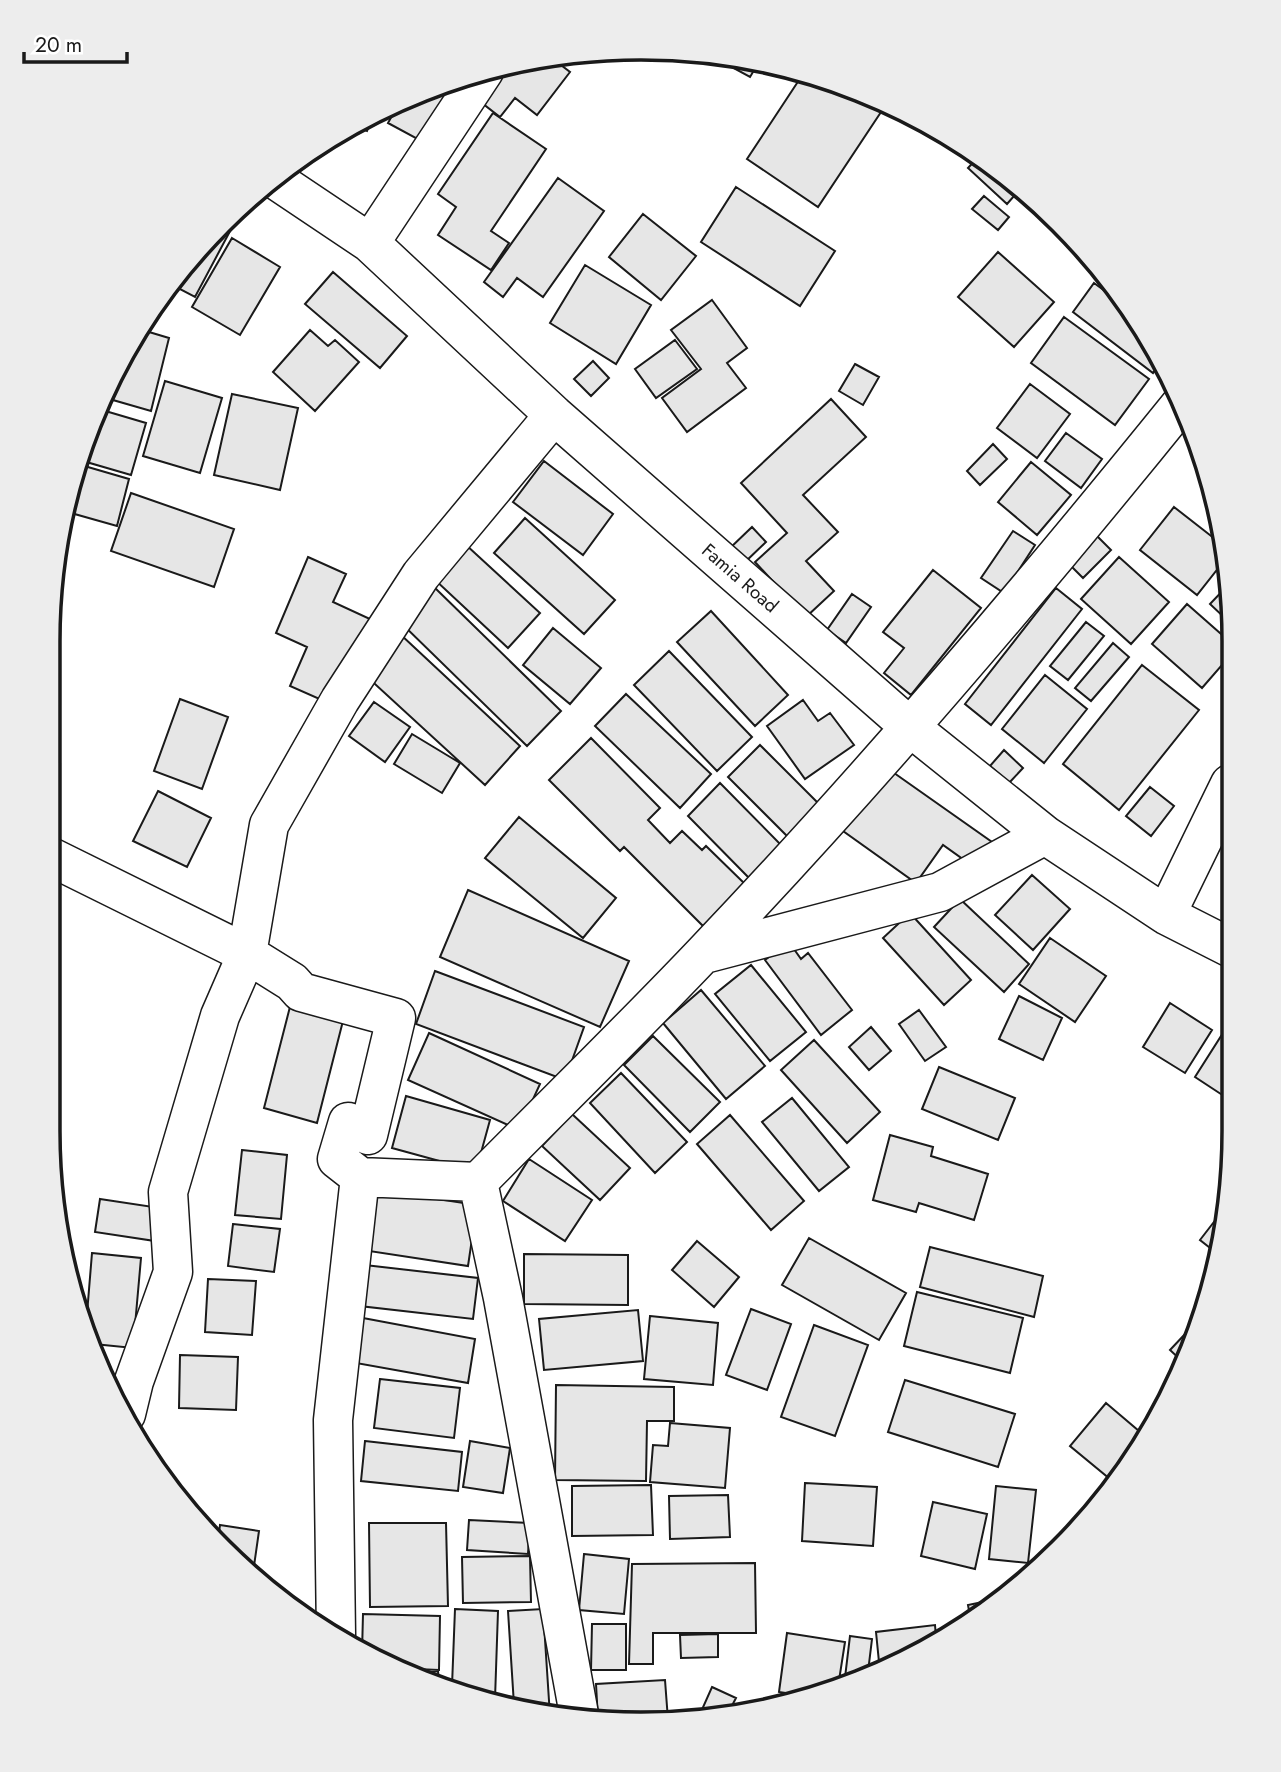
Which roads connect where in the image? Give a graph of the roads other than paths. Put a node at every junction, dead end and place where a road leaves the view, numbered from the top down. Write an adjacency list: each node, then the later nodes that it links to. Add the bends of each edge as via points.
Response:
1 (476, 83): 3 (street)
2 (283, 184): 3 (street, Famia Road)
3 (370, 243): 5 (street, Famia Road)
4 (1174, 412): 6 (street)
5 (554, 415): 6 (street, Famia Road); 12 (street, via 421,575 314,745 269,825)
6 (910, 727): 8 (street, Famia Road); 13 (street)
7 (1222, 800): 10 (street)
8 (1045, 835): 10 (street, Famia Road); 13 (street, via 940,892)
9 (60, 872): 12 (street)
10 (1166, 915): 11 (street, Famia Road)
11 (1222, 943)
12 (247, 954): 14 (street, via 301,992 396,1018 368,1135 348,1122 337,1159); 16 (street, via 220,1016 168,1192 173,1272)
13 (704, 954): 15 (street)
14 (359, 1177): 15 (street); 17 (street, via 333,1420)
15 (478, 1182): 18 (street)
16 (128, 1405)
17 (336, 1626)
18 (578, 1709)

